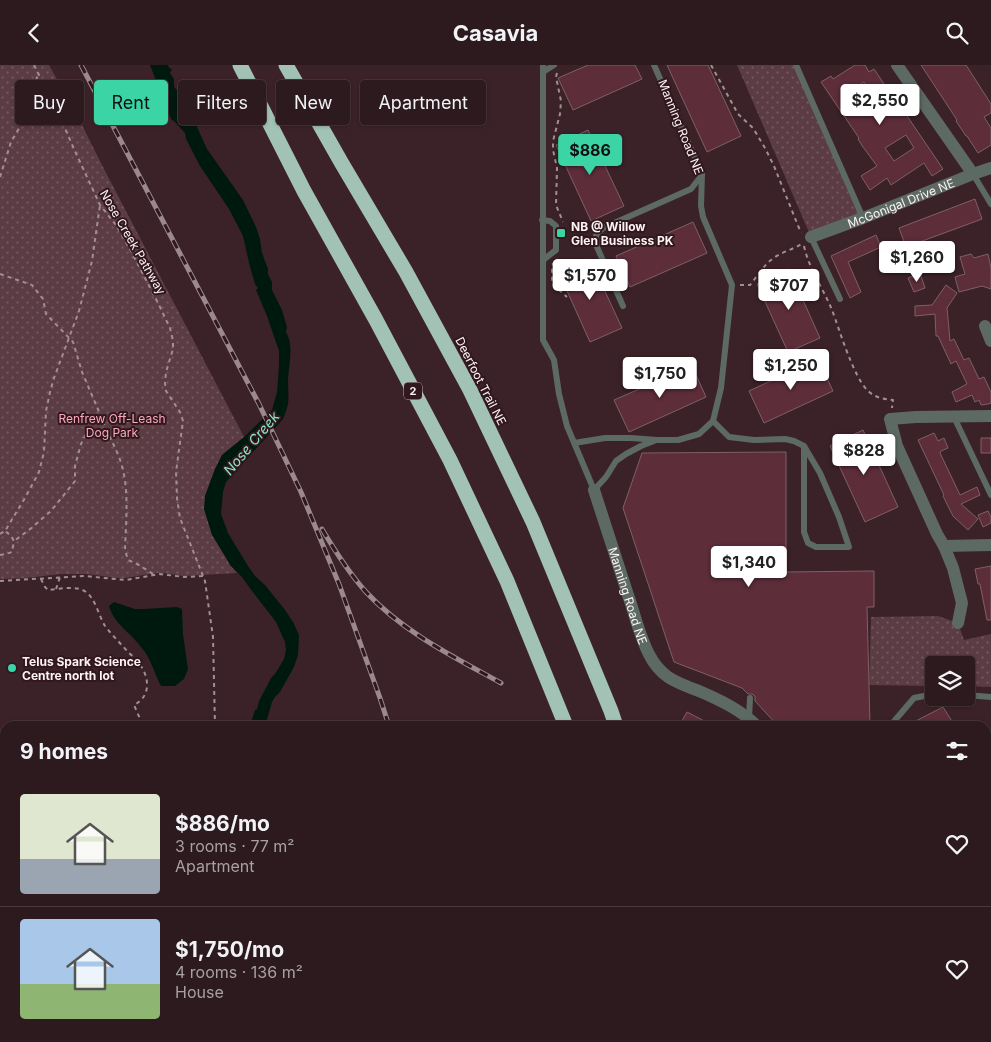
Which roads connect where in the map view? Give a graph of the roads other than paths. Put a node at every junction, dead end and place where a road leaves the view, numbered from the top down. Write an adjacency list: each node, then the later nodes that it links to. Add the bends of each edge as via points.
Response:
1 (240, 65): 36 (highway, 2, via 304,191 450,460 507,581)
2 (286, 65): 37 (highway, Deerfoot Trail NE, via 470,390 533,522)
3 (654, 65): 9 (lane, Manning Road NE)
4 (796, 65): 12 (lane)
5 (897, 65): 10 (street)
6 (542, 68): 7 (lane); 13 (lane)
7 (556, 68)
8 (991, 169): 10 (street, McGonigal Drive NE)
9 (702, 174): 17 (lane, via 691,189 603,228 596,235 597,247); 22 (lane, Manning Road NE, via 703,217 732,285 721,388)
10 (973, 174): 11 (lane); 12 (street, McGonigal Drive NE)
11 (991, 204)
12 (863, 218): 14 (street, McGonigal Drive NE)
13 (542, 220): 15 (lane); 15 (lane, via 556,226 556,250)
14 (807, 240): 16 (lane)
15 (543, 260): 24 (lane, via 543,340 554,360 567,427)
16 (840, 299)
17 (623, 306)
18 (985, 326): 19 (street)
19 (991, 341)
20 (991, 416): 21 (street)
21 (954, 417): 26 (lane); 30 (street, via 890,419 897,446)
22 (713, 421): 23 (lane, via 699,434); 25 (lane, via 729,437 785,439)
23 (657, 441): 24 (lane, via 605,438); 27 (lane, via 641,446 616,461)
24 (574, 443): 27 (lane)
25 (804, 446): 25 (lane, via 804,532 808,543 816,547 849,547 820,473)
26 (988, 481): 28 (lane)
27 (594, 490): 38 (street, Manning Road NE, via 654,663 676,681 713,697)
28 (991, 495)
29 (991, 545): 30 (street)
30 (944, 546): 31 (street, via 962,603)
31 (958, 623)
32 (925, 696): 40 (lane, via 914,698)
33 (975, 696): 34 (lane)
34 (991, 697)
35 (750, 698): 39 (lane)
36 (564, 721)
37 (614, 721)
38 (752, 721)
39 (753, 721)
40 (894, 721)

